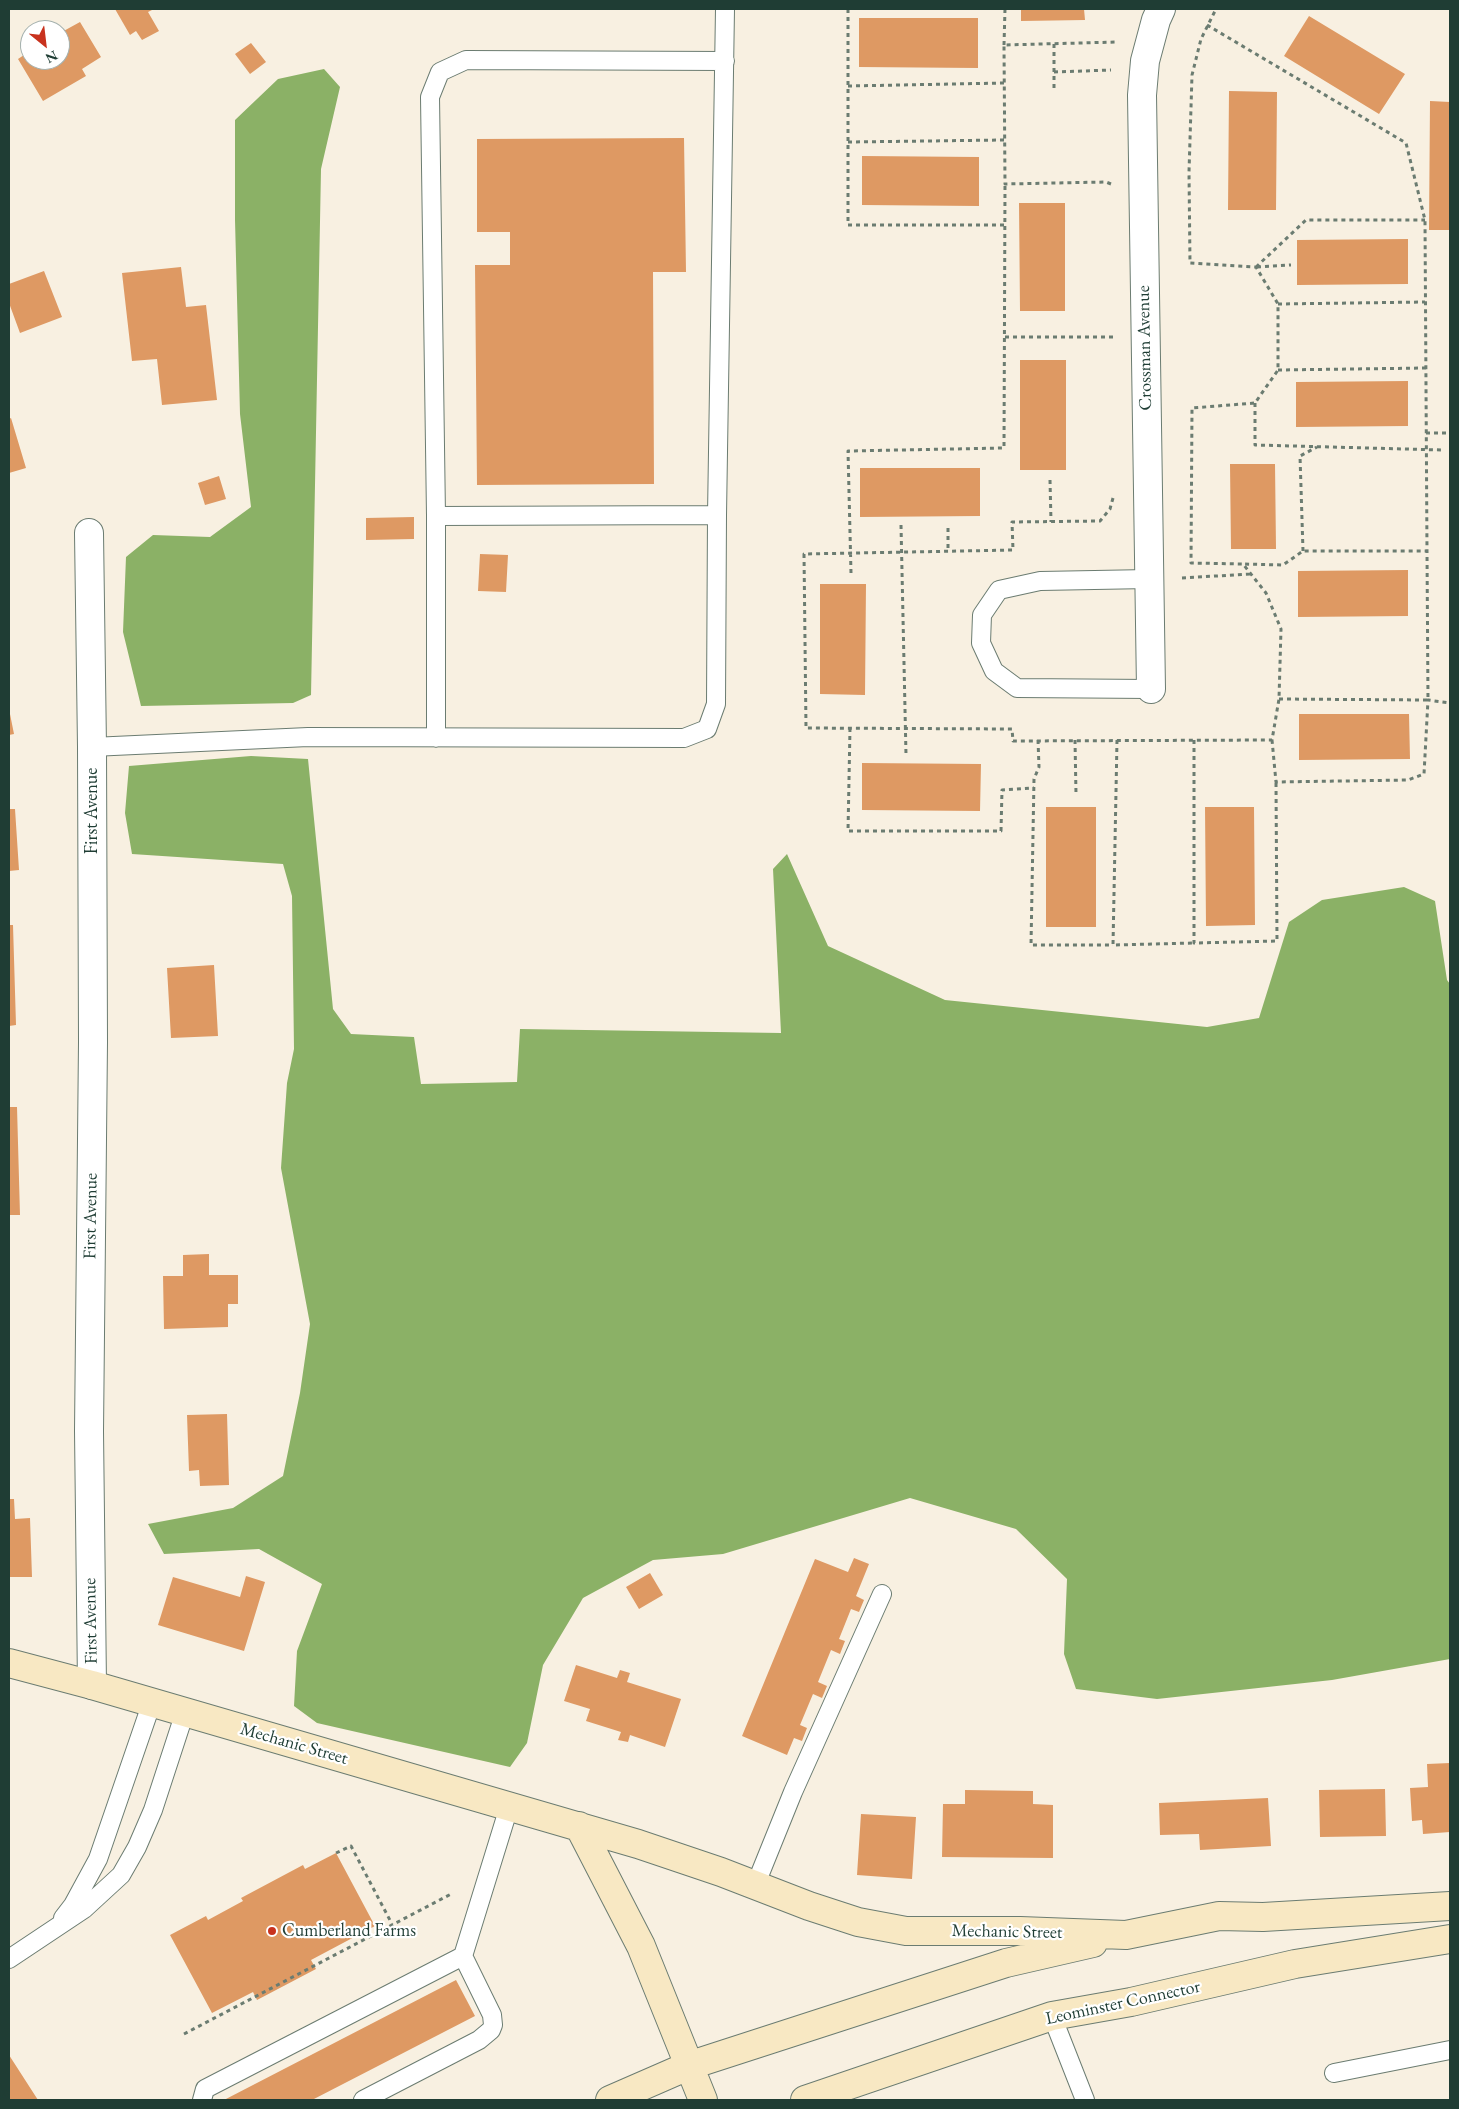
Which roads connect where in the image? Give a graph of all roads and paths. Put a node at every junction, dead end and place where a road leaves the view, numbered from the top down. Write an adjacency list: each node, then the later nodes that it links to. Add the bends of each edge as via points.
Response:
1 (726, 9): 10 (lane)
2 (848, 9): 14 (path)
3 (1005, 9): 9 (path)
4 (1161, 9): 11 (street, Crossman Avenue)
5 (1216, 9): 6 (path)
6 (1207, 25): 20 (path, via 1406,143); 23 (path, via 1192,75 1190,263)
7 (1120, 35): 8 (path, via 1118,42)
8 (1054, 44): 9 (path); 12 (path)
9 (1004, 45): 13 (path)
10 (725, 62): 40 (lane); 41 (lane, via 466,60 440,72 430,96)
11 (1144, 68): 12 (path); 54 (street, Crossman Avenue)
12 (1054, 72): 15 (path)
13 (1004, 84): 14 (path); 16 (path)
14 (848, 86): 17 (path)
15 (1054, 91)
16 (1005, 140): 17 (path); 18 (path)
17 (848, 142): 21 (path, via 848,225)
18 (1005, 184): 19 (path, via 1106,182); 21 (path)
19 (1114, 186)
20 (1425, 220): 23 (path, via 1306,220); 24 (path)
21 (1005, 225): 27 (path)
22 (1291, 265): 23 (path)
23 (1256, 267): 25 (path)
24 (1425, 302): 25 (path); 30 (path)
25 (1278, 304): 31 (path)
26 (1114, 327): 28 (path)
27 (1005, 337): 28 (path); 50 (path, via 1004,448 848,451)
28 (1114, 337): 29 (path)
29 (1114, 346)
30 (1426, 368): 31 (path); 33 (path)
31 (1278, 370): 32 (path)
32 (1256, 403): 35 (path, via 1256,445); 51 (path, via 1192,408 1191,563)
33 (1426, 433): 34 (path); 36 (path)
34 (1450, 433)
35 (1318, 447): 36 (path); 47 (path, via 1300,456)
36 (1426, 449): 37 (path); 48 (path)
37 (1442, 450)
38 (1050, 480): 42 (path)
39 (1113, 497): 42 (path, via 1110,509 1100,521)
40 (717, 515): 41 (lane); 61 (lane, via 716,704 708,729 684,738)
41 (436, 516): 61 (lane)
42 (1052, 522): 46 (path, via 1012,522 1013,550)
43 (902, 525): 49 (path)
44 (948, 528): 46 (path)
45 (89, 533): 67 (street, First Avenue)
46 (948, 551): 49 (path)
47 (1303, 551): 48 (path); 51 (path, via 1282,565)
48 (1427, 551): 57 (path)
49 (902, 552): 50 (path); 60 (path)
50 (850, 554): 52 (path); 59 (path, via 804,554 806,728)
51 (1243, 564): 53 (path)
52 (850, 573)
53 (1251, 574): 54 (path); 56 (path, via 1266,593 1281,630)
54 (1149, 579): 55 (street, Crossman Avenue); 55 (lane, via 1040,581 999,590 982,615 981,643 994,671 1017,688)
55 (1150, 689)
56 (1279, 699): 57 (path); 66 (path)
57 (1428, 700): 58 (path); 69 (path, via 1424,774 1408,780)
58 (1450, 703)
59 (850, 728): 60 (path); 70 (path, via 848,831 1001,831 1002,790)
60 (905, 728): 62 (path, via 1012,729 1013,741); 68 (path)
61 (436, 738): 67 (lane, via 308,737)
62 (1038, 740): 63 (path); 70 (path, via 1039,767)
63 (1075, 740): 64 (path); 71 (path)
64 (1117, 740): 65 (path); 73 (path)
65 (1194, 740): 66 (path); 72 (path)
66 (1272, 740): 69 (path)
67 (92, 747): 76 (street, First Avenue, via 89,1431)
68 (906, 755)
69 (1276, 782): 72 (path, via 1277,941)
70 (1034, 788): 73 (path, via 1031,945)
71 (1076, 794)
72 (1194, 943): 73 (path)
73 (1113, 945)
74 (882, 1594): 82 (lane, via 793,1792)
75 (9, 1663): 76 (main road, Mechanic Street)
76 (92, 1685): 77 (main road, Mechanic Street)
77 (152, 1702): 78 (main road, Mechanic Street); 86 (lane, via 98,1859)
78 (185, 1712): 79 (main road, Mechanic Street); 86 (lane, via 153,1810 121,1875 84,1910)
79 (509, 1807): 80 (main road, Mechanic Street); 89 (lane)
80 (579, 1826): 82 (main road, Mechanic Street); 94 (main road, via 641,1946)
81 (336, 1853): 85 (path, via 351,1846)
82 (755, 1886): 87 (main road, Mechanic Street, via 858,1922 906,1931)
83 (458, 1890): 85 (path)
84 (1450, 1906): 87 (main road, Mechanic Street, via 1263,1917 1219,1916)
85 (392, 1924): 92 (path)
86 (58, 1926): 90 (lane)
87 (1126, 1935): 94 (main road, via 1006,1963)
88 (1450, 1939): 91 (main road, Leominster Connector, via 1295,1964 1131,2002)
89 (463, 1956): 96 (lane, via 205,2089); 97 (lane, via 492,2015 490,2030 479,2040)
90 (9, 1959)
91 (1052, 2016): 100 (main road, Leominster Connector); 101 (lane)
92 (184, 2034)
93 (1450, 2050): 95 (lane)
94 (688, 2066): 98 (main road); 99 (main road)
95 (1334, 2072)
96 (202, 2100)
97 (363, 2100)
98 (610, 2100)
99 (703, 2100)
100 (805, 2100)
101 (1085, 2100)

